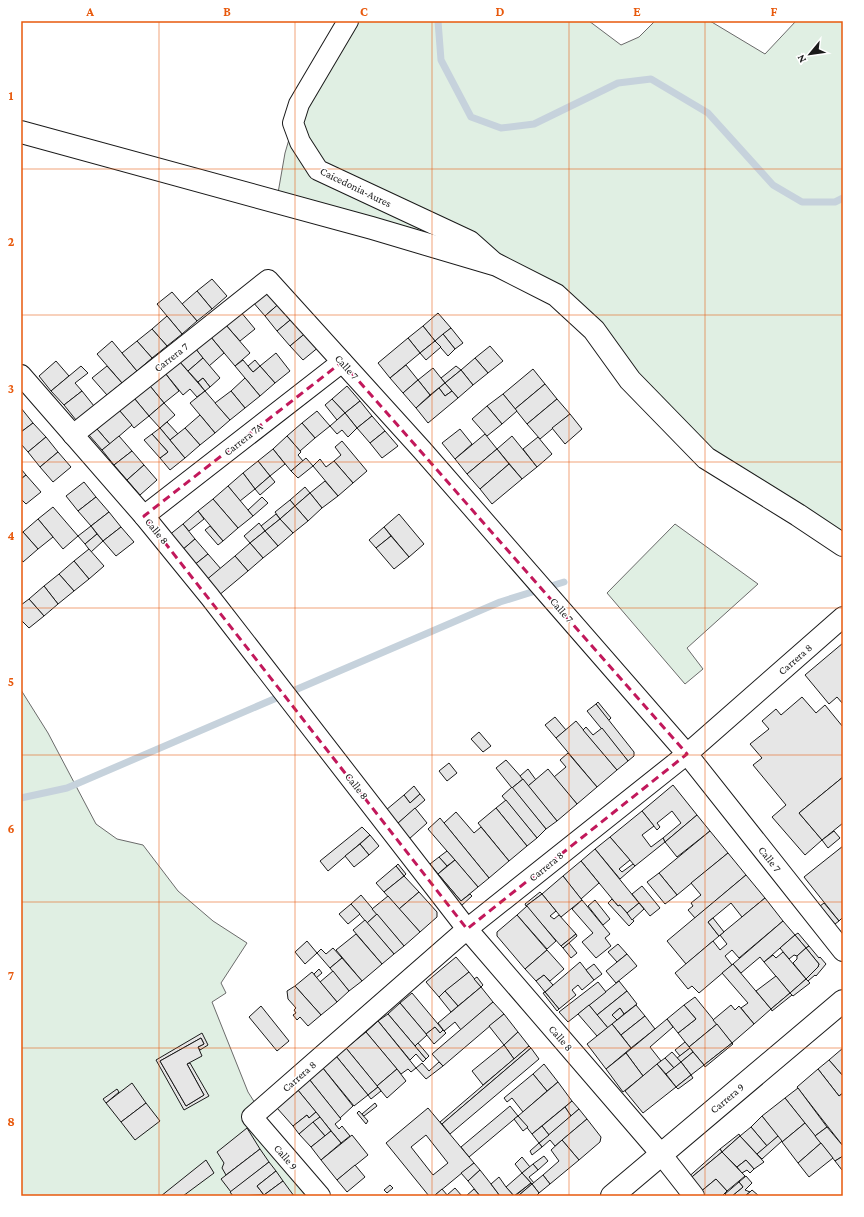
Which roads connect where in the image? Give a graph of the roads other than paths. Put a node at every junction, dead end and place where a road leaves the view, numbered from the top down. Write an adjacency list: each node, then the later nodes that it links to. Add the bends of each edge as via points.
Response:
1 (348, 21): 3 (street, Caicedonia-Aures, via 299,104 293,123 300,142 318,170 470,241)
2 (21, 132): 3 (main road)
3 (497, 265): 9 (main road, via 556,295 594,330 630,380 706,458)
4 (268, 280): 5 (street, Calle 7); 7 (street, Carrera 7)
5 (342, 362): 8 (street, Carrera 7A); 11 (street, Calle 7)
6 (21, 375): 7 (street, Calle 8)
7 (73, 435): 8 (street, Calle 8)
8 (144, 516): 12 (street, Calle 8, via 210,597)
9 (843, 545)
10 (843, 617): 11 (street, Carrera 8)
11 (687, 754): 12 (street, Carrera 8); 13 (street, Calle 7)
12 (467, 929): 15 (street, Carrera 8); 16 (street, Calle 8)
13 (843, 951)
14 (843, 1001): 16 (main road, Carrera 9)
15 (252, 1117): 17 (street, Calle 9)
16 (661, 1154): 18 (main road, Carrera 9); 19 (street, Calle 8)
17 (320, 1196)
18 (612, 1196)
19 (694, 1196)

